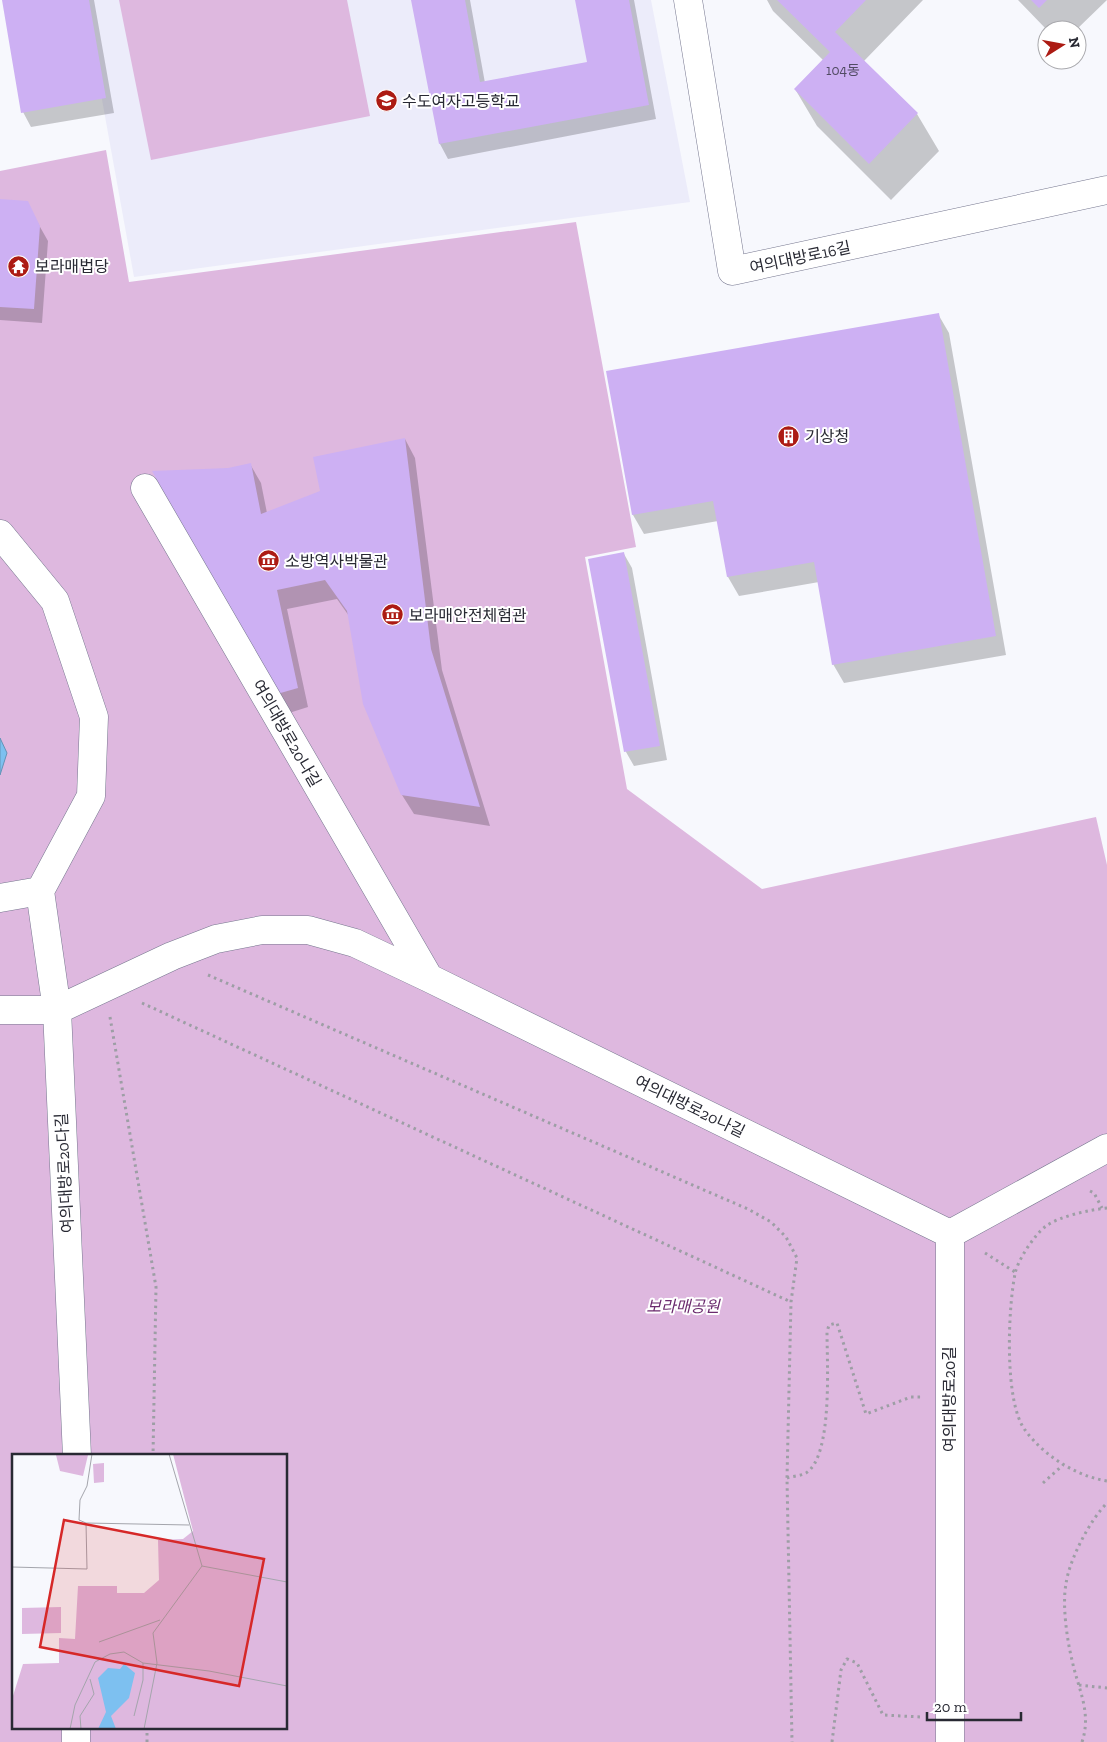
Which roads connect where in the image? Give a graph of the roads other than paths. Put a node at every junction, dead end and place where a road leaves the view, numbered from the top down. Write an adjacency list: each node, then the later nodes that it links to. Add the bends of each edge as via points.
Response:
1 (688, 0): 2 (street, 여의대방로16길, via 732,272)
2 (1107, 190)
3 (144, 488): 7 (street, 여의대방로20나길)
4 (0, 534): 5 (street, via 55,601 94,716 91,796)
5 (40, 891): 6 (street); 9 (street, 여의대방로20다길)
6 (0, 898)
7 (429, 978): 9 (street, 여의대방로20나길, via 355,943 308,930 262,930 216,938); 11 (street, 여의대방로20나길)
8 (0, 1010): 9 (street, 여의대방로20나길)
9 (57, 1010): 12 (street, 여의대방로20다길)
10 (1107, 1148): 11 (street)
11 (950, 1234): 13 (street, 여의대방로20길)
12 (77, 1454)
13 (950, 1742)

